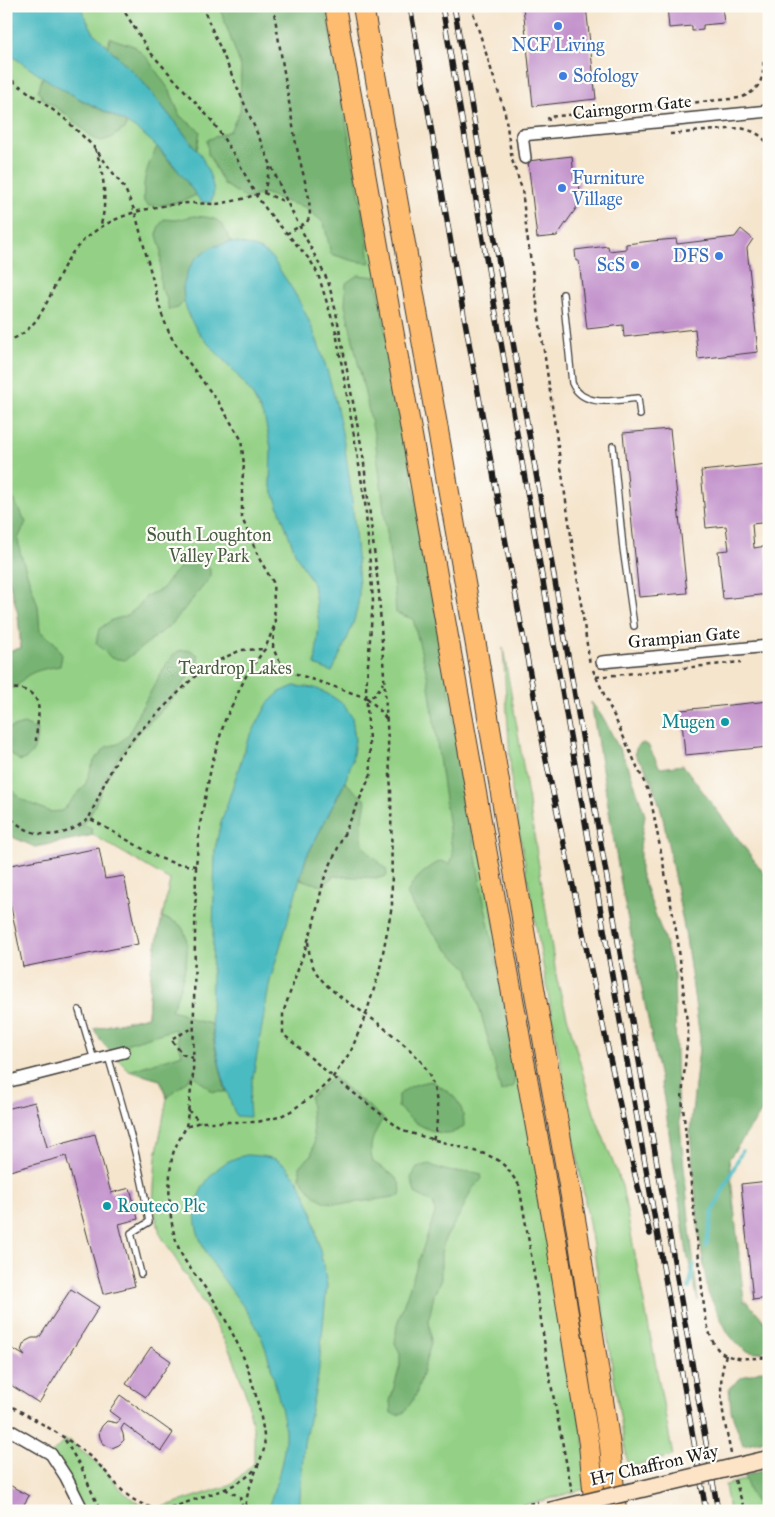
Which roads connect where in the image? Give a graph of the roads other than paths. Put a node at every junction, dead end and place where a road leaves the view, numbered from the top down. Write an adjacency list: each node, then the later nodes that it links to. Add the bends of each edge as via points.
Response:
1 (334, 6): 21 (highway, via 555,1230 588,1444)
2 (363, 6): 22 (highway, via 578,1236 610,1446)
3 (769, 111): 4 (street, Cairngorm Gate, via 522,135)
4 (525, 158)
5 (563, 294): 6 (lane, via 575,390 596,401 638,398)
6 (640, 415)
7 (613, 446): 8 (lane, via 622,548)
8 (634, 626)
9 (769, 646): 10 (street, Grampian Gate)
10 (602, 662)
11 (79, 1010): 14 (lane)
12 (124, 1052): 13 (street)
13 (108, 1056): 14 (street); 16 (lane, via 131,1132 150,1222 131,1233)
14 (94, 1060): 15 (street)
15 (6, 1082)
16 (141, 1274)
17 (6, 1428): 20 (street, via 51,1454)
18 (768, 1459): 19 (street, H7 Chaffron Way, bridge)
19 (543, 1506)
20 (83, 1511)
21 (594, 1511)
22 (616, 1511)

